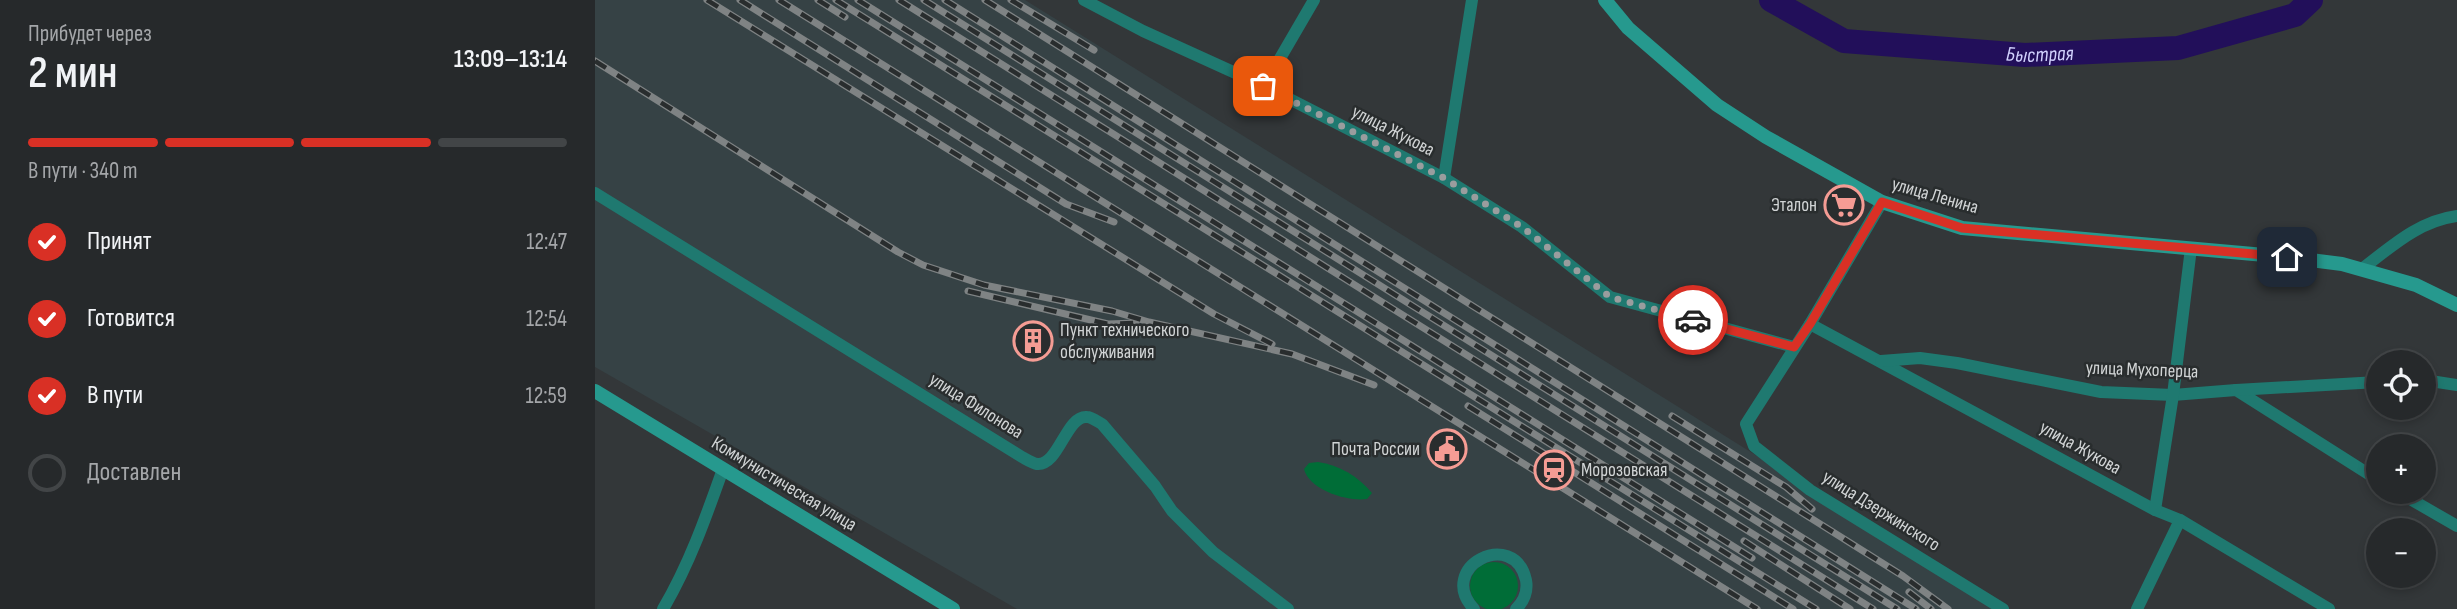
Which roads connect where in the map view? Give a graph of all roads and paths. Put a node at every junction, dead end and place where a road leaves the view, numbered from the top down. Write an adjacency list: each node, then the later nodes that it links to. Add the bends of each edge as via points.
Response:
1 (1084, 0): 5 (street, улица Жукова)
2 (1314, 0): 5 (street)
3 (1472, 0): 6 (street)
4 (1605, 0): 8 (street, улица Ленина, via 1629,28 1717,105)
5 (1263, 86): 6 (street, улица Жукова)
6 (1444, 178): 14 (street, улица Жукова, via 1522,227 1610,297)
7 (595, 193): 30 (street, улица Филонова, via 1021,457 1037,464 1046,462 1073,424 1080,418 1093,418 1213,552)
8 (1882, 202): 10 (street, улица Ленина, via 1962,228); 13 (street)
9 (2457, 216): 11 (street, via 2440,218 2410,232)
10 (2190, 248): 11 (street, улица Ленина); 21 (street)
11 (2362, 269): 12 (street, улица Ленина, via 2416,285)
12 (2457, 305)
13 (1810, 324): 14 (street); 15 (street, улица Жукова)
14 (1794, 347): 33 (street, улица Дзержинского, via 1746,424 1754,446 1810,490)
15 (1881, 361): 21 (street, улица Мухоперца, via 1920,358 2101,392); 25 (street, улица Жукова)
16 (2436, 382): 18 (street)
17 (2366, 383): 19 (street, улица Мухоперца)
18 (2457, 385)
19 (2236, 390): 21 (street, улица Мухоперца); 23 (street)
20 (595, 391): 22 (street, Коммунистическая улица)
21 (2173, 395): 25 (street)
22 (723, 469): 28 (street); 29 (street, Коммунистическая улица)
23 (2366, 472)
24 (2419, 504): 27 (street)
25 (2155, 510): 26 (street, улица Жукова)
26 (2179, 520): 34 (street); 35 (street, улица Жукова)
27 (2457, 526)
28 (663, 609)
29 (953, 609)
30 (1288, 609)
31 (1474, 609): 32 (street, via 1463,585 1468,569 1480,557 1496,554 1512,559 1524,571 1528,587)
32 (1516, 609)
33 (2003, 609)
34 (2137, 609)
35 (2329, 609)

